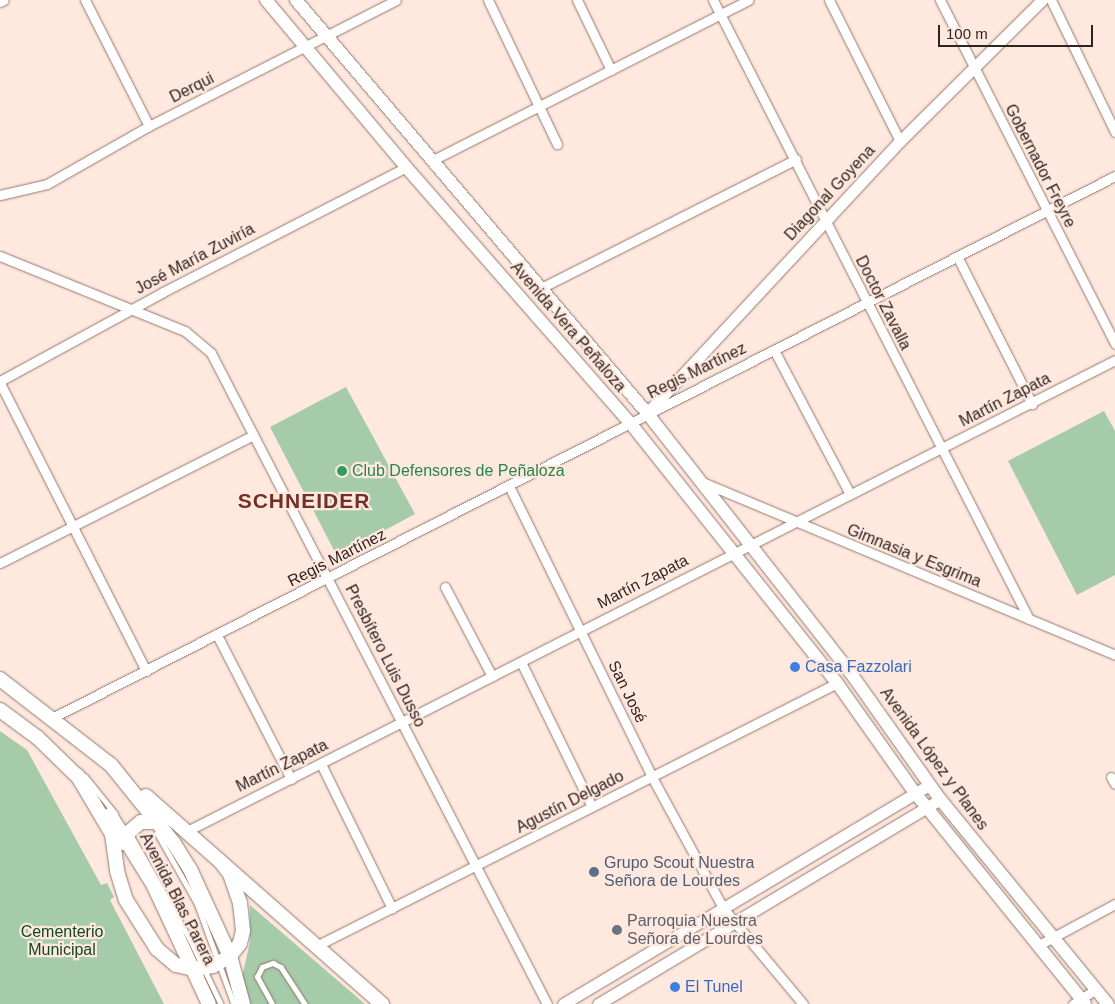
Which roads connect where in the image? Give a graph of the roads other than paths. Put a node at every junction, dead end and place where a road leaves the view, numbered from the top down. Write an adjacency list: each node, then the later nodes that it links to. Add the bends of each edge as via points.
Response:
1 (4, 0): 14 (street)
2 (85, 0): 22 (street)
3 (266, 0): 18 (main road, Avenida Vera Peñaloza)
4 (296, 0): 17 (main road, Avenida Vera Peñaloza)
5 (396, 0): 15 (street, Derqui)
6 (488, 0): 21 (street)
7 (577, 0): 20 (street)
8 (713, 0): 16 (street, Doctor Zavalla)
9 (748, 0): 16 (street)
10 (829, 0): 24 (street)
11 (940, 0): 19 (street, Gobernador Freyre)
12 (1042, 0): 19 (street, Diagonal Goyena)
13 (1051, 0): 23 (street)
14 (0, 2)
15 (379, 4): 17 (street, Derqui)
16 (720, 14): 20 (street); 26 (street, Doctor Zavalla)
17 (325, 36): 18 (street, Derqui); 27 (main road, Avenida Vera Peñaloza)
18 (305, 49): 22 (street, Derqui); 28 (main road, Avenida Vera Peñaloza)
19 (973, 66): 24 (street, Diagonal Goyena); 31 (street, Gobernador Freyre)
20 (611, 70): 21 (street)
21 (539, 104): 25 (street); 27 (street)
22 (149, 126): 30 (street, Derqui, via 48,184)
23 (1115, 132)
24 (900, 142): 32 (street, Diagonal Goyena)
25 (557, 144)
26 (796, 159): 32 (street, Doctor Zavalla); 35 (street)
27 (431, 161): 35 (main road, Avenida Vera Peñaloza)
28 (406, 167): 37 (street, José María Zuviría); 44 (main road, Avenida Vera Peñaloza)
29 (1115, 176): 31 (street, Regis Martínez)
30 (0, 195)
31 (1045, 212): 34 (street, Regis Martínez); 38 (street, Gobernador Freyre)
32 (826, 221): 36 (street, Doctor Zavalla); 43 (street, Diagonal Goyena)
33 (0, 256): 37 (street)
34 (958, 258): 36 (street, Regis Martínez); 42 (street)
35 (539, 289): 43 (main road, Avenida Vera Peñaloza)
36 (866, 304): 39 (street, Regis Martínez); 46 (street, Doctor Zavalla)
37 (132, 310): 41 (street, José María Zuviría); 45 (street, Presbítero Luis Dusso, via 186,331 211,353)
38 (1115, 344)
39 (774, 350): 43 (street, Regis Martínez); 49 (street)
40 (1115, 360): 42 (street, Martín Zapata)
41 (0, 382): 51 (street)
42 (1032, 404): 46 (street, Martín Zapata)
43 (647, 413): 44 (street, Regis Martínez); 47 (main road, Avenida Vera Peñaloza)
44 (631, 424): 48 (street, Regis Martínez); 53 (main road, Avenida Vera Peñaloza)
45 (253, 435): 51 (street); 55 (street, Presbítero Luis Dusso)
46 (941, 449): 49 (street, Martín Zapata); 57 (street, Doctor Zavalla)
47 (702, 482): 50 (street, Gimnasia y Esgrima); 52 (main road, Avenida López y Planes)
48 (509, 486): 55 (street, Regis Martínez); 58 (street, San José)
49 (850, 494): 50 (street, Martín Zapata)
50 (792, 522): 52 (street, Martín Zapata); 57 (street, Gimnasia y Esgrima)
51 (73, 526): 54 (street); 62 (street)
52 (750, 544): 53 (street, Martín Zapata); 76 (main road, Avenida López y Planes, via 850,672)
53 (734, 553): 58 (street, Martín Zapata); 65 (main road, Avenida Vera Peñaloza)
54 (0, 563)
55 (329, 579): 59 (street, Regis Martínez); 70 (street, Presbítero Luis Dusso)
56 (445, 587): 63 (street)
57 (1029, 619): 60 (street, Gimnasia y Esgrima)
58 (581, 631): 61 (street, Martín Zapata); 74 (street, San José)
59 (217, 635): 62 (street, Regis Martínez); 75 (street)
60 (1115, 655)
61 (521, 662): 63 (street, Martín Zapata); 79 (street)
62 (146, 671): 69 (street, Regis Martínez)
63 (492, 676): 70 (street, Martín Zapata)
64 (0, 678): 69 (main road, Avenida Blas Parera)
65 (837, 683): 74 (street, Agustín Delgado); 77 (main road, Avenida López y Planes)
66 (0, 686): 81 (lane, via 105,769)
67 (0, 705): 83 (lane, via 50,741 80,771)
68 (0, 710): 73 (main road, Avenida Blas Parera, via 38,738)
69 (52, 718): 71 (main road, Avenida Blas Parera)
70 (402, 723): 72 (street, Martín Zapata); 86 (street, Presbítero Luis Dusso)
71 (111, 764): 81 (main road, Avenida Blas Parera); 82 (main road)
72 (321, 764): 75 (street, Martín Zapata); 88 (street)
73 (77, 775): 83 (main road, Avenida Blas Parera); 84 (main road, via 106,820 112,834)
74 (652, 777): 79 (street, Agustín Delgado); 89 (street, San José)
75 (291, 779): 82 (street, Martín Zapata)
76 (930, 785): 77 (street); 78 (main road, Avenida López y Planes)
77 (915, 793): 80 (main road, Avenida López y Planes); 89 (street)
78 (940, 800): 80 (street); 92 (main road, Avenida López y Planes)
79 (592, 807): 86 (street, Agustín Delgado)
80 (926, 807): 90 (street); 94 (main road, Avenida López y Planes)
81 (152, 820): 82 (main road); 83 (main road); 95 (main road, Avenida Blas Parera, via 190,869)
82 (185, 832): 85 (main road)
83 (128, 834): 84 (main road); 96 (main road, Avenida Blas Parera)
84 (116, 861): 96 (main road, via 120,886 146,935 176,965)
85 (222, 862): 91 (main road, via 236,887); 93 (main road)
86 (475, 868): 88 (street, Agustín Delgado); 105 (street, Presbítero Luis Dusso)
87 (1115, 904): 92 (street)
88 (392, 908): 93 (street, Agustín Delgado)
89 (723, 908): 90 (street, San José); 106 (street)
90 (734, 923): 107 (street); 108 (street, San José)
91 (243, 931): 95 (main road, via 240,943); 99 (main road, via 238,977)
92 (1053, 938): 94 (street); 97 (main road, Avenida López y Planes)
93 (316, 946): 104 (main road)
94 (1037, 946): 98 (main road, Avenida López y Planes)
95 (225, 959): 96 (main road); 99 (main road, Avenida Blas Parera)
96 (200, 969): 100 (main road, Avenida Blas Parera); 101 (lane)
97 (1096, 989): 98 (street); 109 (main road, Avenida López y Planes)
98 (1080, 1002)
99 (240, 1003)
100 (209, 1004)
101 (221, 1004)
102 (272, 1004): 103 (lane, via 257,977 262,967 273,963 281,967)
103 (305, 1004)
104 (382, 1004)
105 (547, 1004)
106 (563, 1004)
107 (598, 1004)
108 (803, 1004)
109 (1108, 1004)

